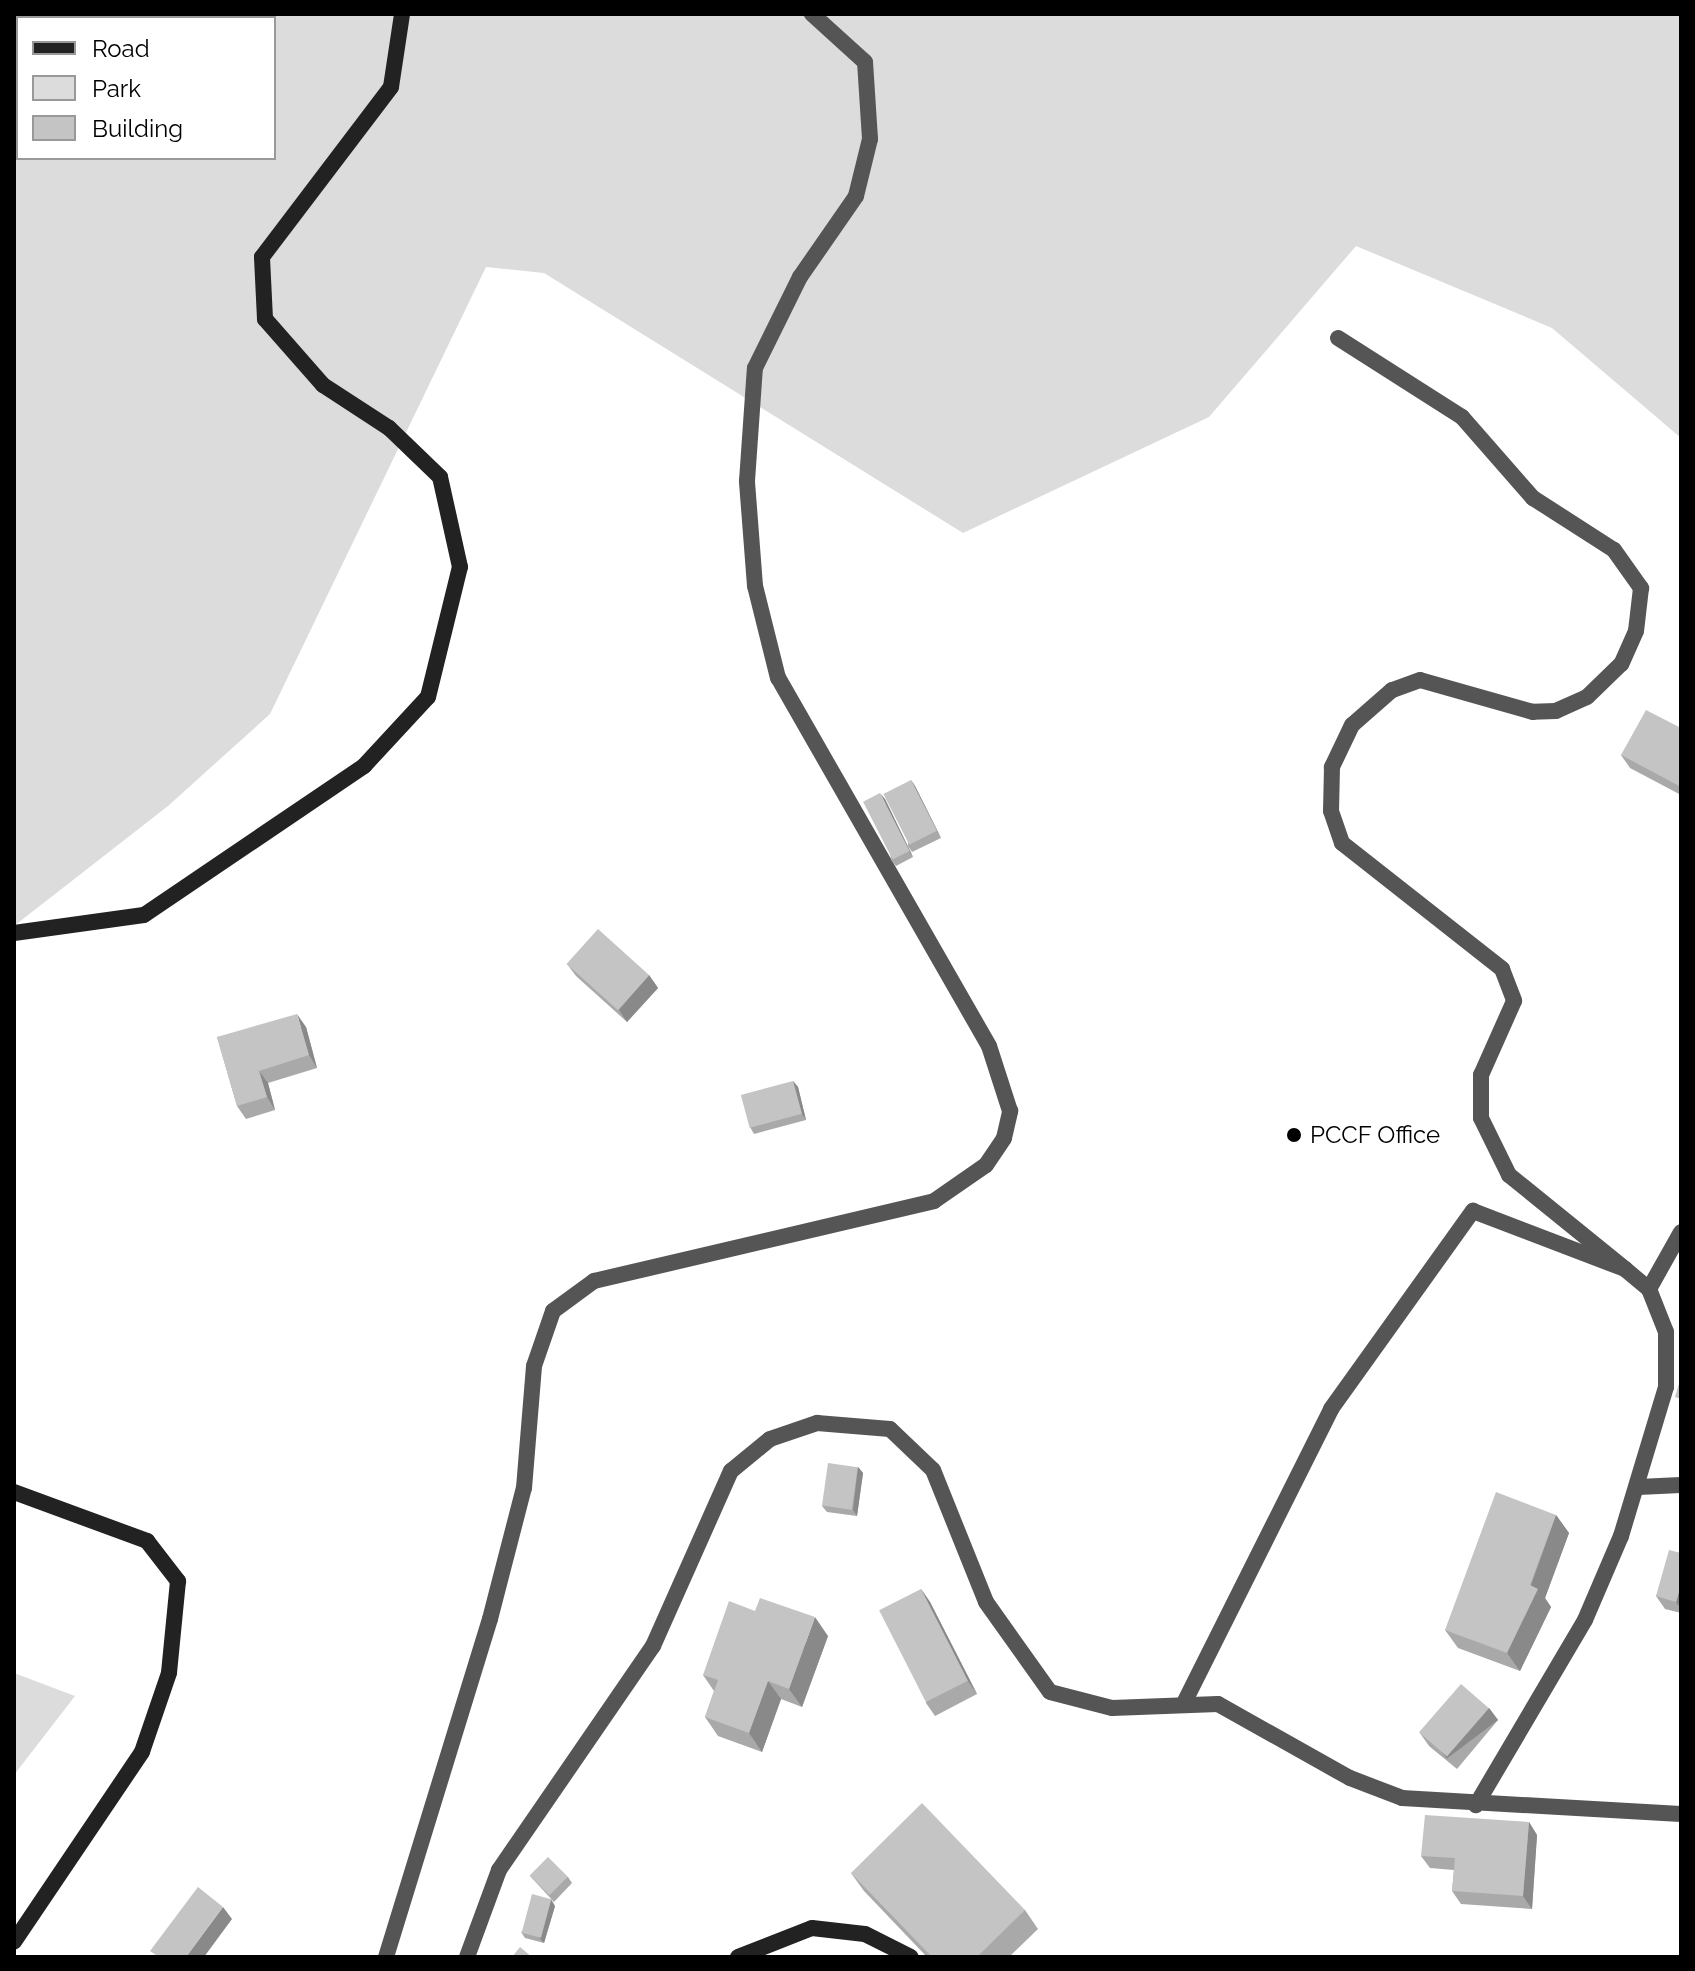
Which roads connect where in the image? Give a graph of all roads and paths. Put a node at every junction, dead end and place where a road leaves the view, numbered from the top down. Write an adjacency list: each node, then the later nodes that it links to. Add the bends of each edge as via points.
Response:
1 (402, 14): 4 (main road, via 391,87 262,257 265,319 323,385 389,428 440,477 460,567 428,697 364,766 144,915)
2 (812, 14): 15 (street, via 865,62 870,139 856,196 800,277 755,368 747,481 755,586 778,678 989,1046 1010,1111 1004,1138 986,1165 934,1201 594,1281 553,1311 534,1366 524,1488 490,1619)
3 (1338, 338): 6 (street, via 1462,417 1533,498 1614,550 1641,588 1636,631 1621,664 1587,697 1556,711 1533,712 1420,680 1392,690 1352,725 1332,767 1331,811 1342,843 1502,969 1514,1001 1481,1075 1481,1118 1509,1175)
4 (14, 933)
5 (1681, 1232): 7 (street)
6 (1625, 1269): 7 (street); 11 (street, via 1473,1211 1331,1409)
7 (1649, 1289): 9 (street, via 1666,1332 1666,1387)
8 (1681, 1485): 9 (street)
9 (1638, 1487): 12 (street, via 1585,1620)
10 (14, 1492): 14 (main road, via 147,1541 178,1581 169,1673 142,1752)
11 (1184, 1703): 12 (street, via 1218,1704 1350,1778 1402,1798); 16 (street, via 1112,1708 1050,1692 986,1602 933,1470 890,1429 817,1423 770,1439 731,1471 653,1646 499,1870)
12 (1476, 1805): 13 (street)
13 (1681, 1814)
14 (14, 1942)
15 (386, 1957)
16 (467, 1957)
17 (738, 1957): 18 (main road, via 812,1928 865,1934)
18 (911, 1957)

